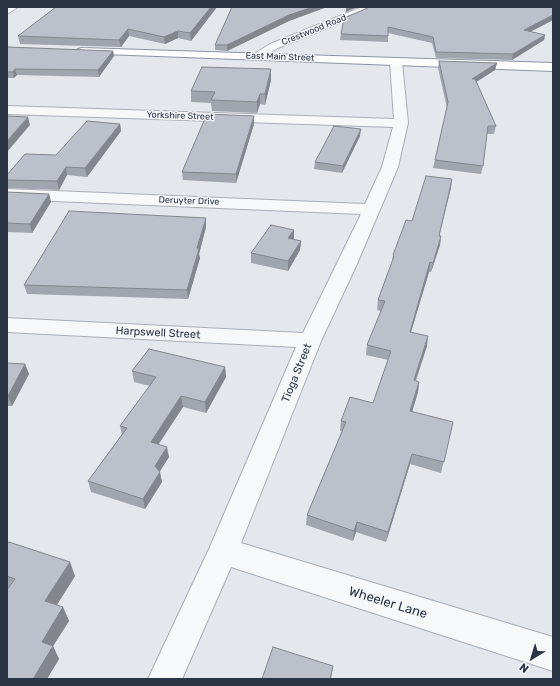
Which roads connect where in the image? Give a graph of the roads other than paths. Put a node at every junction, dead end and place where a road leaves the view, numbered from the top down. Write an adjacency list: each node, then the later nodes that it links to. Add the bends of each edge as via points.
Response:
1 (13, 7): 3 (street)
2 (371, 7): 5 (street, Crestwood Road, via 274,46)
3 (7, 11)
4 (71, 50): 5 (highway, East Main Street)
5 (257, 56): 6 (highway, East Main Street)
6 (396, 62): 7 (highway, East Main Street); 9 (street, Tioga Street)
7 (553, 67)
8 (7, 110): 9 (street, Yorkshire Street)
9 (401, 123): 11 (street, Tioga Street, via 390,167)
10 (7, 194): 11 (street, Deruyter Drive)
11 (371, 209): 13 (street, Tioga Street, via 348,264)
12 (7, 325): 13 (street, Harpswell Street)
13 (310, 341): 14 (street, Tioga Street)
14 (223, 551): 15 (street, Wheeler Lane); 16 (street, Tioga Street)
15 (553, 654)
16 (165, 679)

